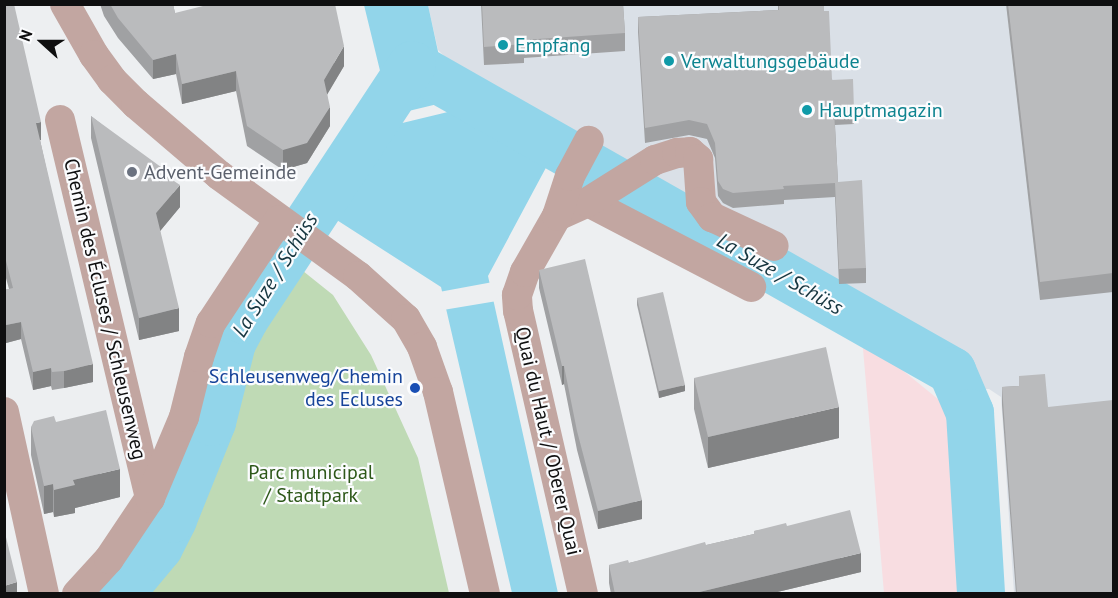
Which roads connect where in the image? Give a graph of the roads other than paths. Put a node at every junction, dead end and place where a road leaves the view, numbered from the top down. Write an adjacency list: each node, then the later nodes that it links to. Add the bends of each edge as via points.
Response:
1 (65, 4): 6 (street, via 93,55 112,80 219,175)
2 (60, 120): 10 (street, Chemin des Écluses / Schleusenweg)
3 (587, 146): 5 (street, via 570,176)
4 (592, 198): 5 (street); 7 (street, via 655,160 690,152 698,159 701,202 712,217); 8 (street)
5 (557, 216): 14 (street, Quai du Haut / Oberer Quai, via 519,288 518,311)
6 (294, 231): 10 (street, Chemin des Écluses / Schleusenweg, via 211,323 184,417); 13 (street, via 358,276 397,310 422,347 438,392)
7 (774, 246)
8 (750, 287)
9 (4, 412): 11 (street)
10 (150, 498): 12 (street, Chemin des Écluses / Schleusenweg, via 109,559)
11 (44, 594)
12 (77, 594)
13 (485, 594)
14 (584, 594)

